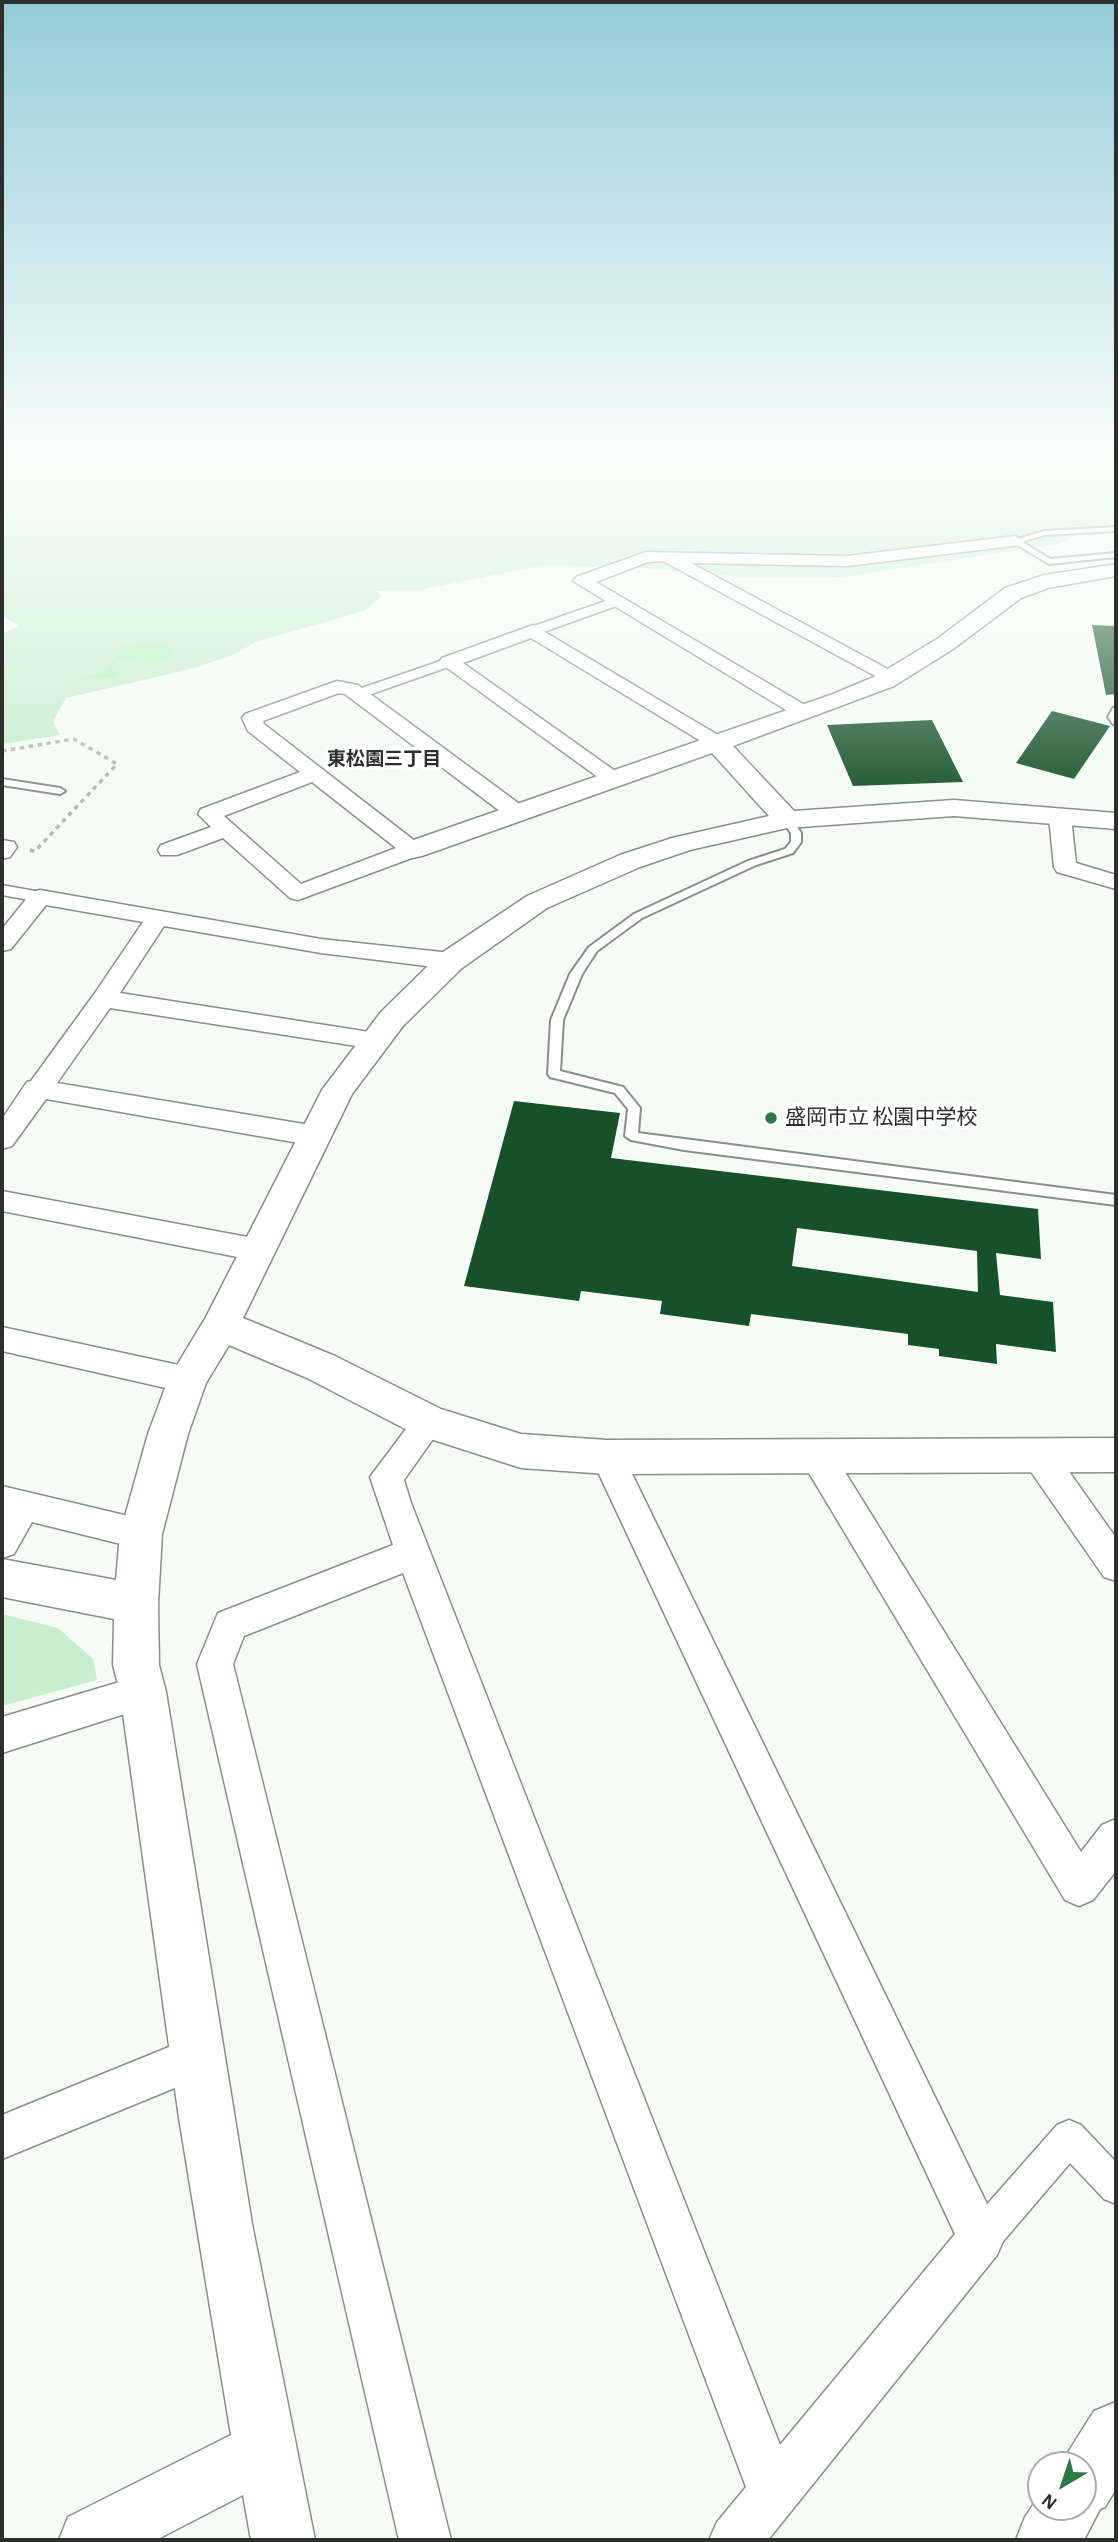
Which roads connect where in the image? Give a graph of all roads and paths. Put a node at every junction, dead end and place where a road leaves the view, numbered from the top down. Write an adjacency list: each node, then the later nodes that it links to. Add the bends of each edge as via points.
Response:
1 (591, 577): 4 (street, via 582,580)
2 (704, 577): 7 (street)
3 (1076, 577): 7 (street, via 1013,593)
4 (617, 601): 5 (street); 10 (street)
5 (533, 631): 6 (street); 12 (street)
6 (449, 663): 8 (street); 14 (street)
7 (890, 678): 10 (street)
8 (358, 694): 13 (street, via 337,687 252,718 255,727); 17 (street)
9 (1116, 710): 11 (lane)
10 (803, 712): 12 (street)
11 (1116, 722)
12 (716, 742): 14 (street); 19 (street)
13 (314, 774): 21 (street, via 209,814); 23 (street)
14 (614, 778): 17 (street)
15 (2, 782): 16 (lane)
16 (60, 791)
17 (517, 813): 23 (street)
18 (1060, 817): 19 (street, via 954,808); 20 (street); 24 (street, via 1065,867)
19 (787, 820): 29 (street, via 629,861 537,902); 35 (lane, via 796,833 789,851 751,863 638,916 593,949 576,974 557,1020 554,1074 619,1090 634,1108 631,1136)
20 (1116, 821)
21 (227, 829): 22 (street); 23 (street, via 298,892)
22 (169, 850)
23 (412, 850)
24 (1116, 882)
25 (2, 890): 26 (street)
26 (40, 897): 27 (street); 28 (street)
27 (157, 918): 29 (street, via 321,946); 30 (street)
28 (2, 944)
29 (451, 961): 31 (street, via 416,993)
30 (104, 999): 31 (street); 32 (street)
31 (376, 1041): 33 (street, via 338,1090)
32 (36, 1088): 33 (street); 34 (street)
33 (316, 1136): 37 (street)
34 (2, 1139)
35 (1116, 1200)
36 (2, 1201): 37 (street)
37 (258, 1250): 38 (street)
38 (221, 1325): 40 (street); 41 (street, via 321,1367)
39 (2, 1339): 40 (street)
40 (188, 1380): 47 (street)
41 (429, 1422): 44 (street, via 521,1451); 49 (street, via 387,1477)
42 (1116, 1455): 43 (street)
43 (1039, 1456): 45 (street); 50 (street)
44 (607, 1457): 45 (street); 59 (street)
45 (818, 1458): 55 (street, via 1079,1886)
46 (13, 1503): 47 (street); 48 (street)
47 (141, 1534): 52 (street)
48 (2, 1544)
49 (413, 1553): 63 (street); 67 (street, via 232,1625 215,1664)
50 (1116, 1566)
51 (2, 1577): 52 (street)
52 (136, 1604): 53 (street, via 136,1665)
53 (143, 1692): 54 (street); 56 (street)
54 (2, 1735)
55 (1116, 1839)
56 (196, 2058): 57 (street); 61 (street)
57 (2, 2137)
58 (1116, 2187): 59 (street, via 1069,2137)
59 (981, 2239): 63 (street)
60 (1116, 2433): 62 (street)
61 (264, 2451): 65 (street); 66 (street)
62 (1097, 2463)
63 (773, 2491): 68 (street)
64 (1060, 2521): 69 (street)
65 (91, 2540)
66 (283, 2540)
67 (425, 2540)
68 (735, 2540)
69 (1048, 2540)

